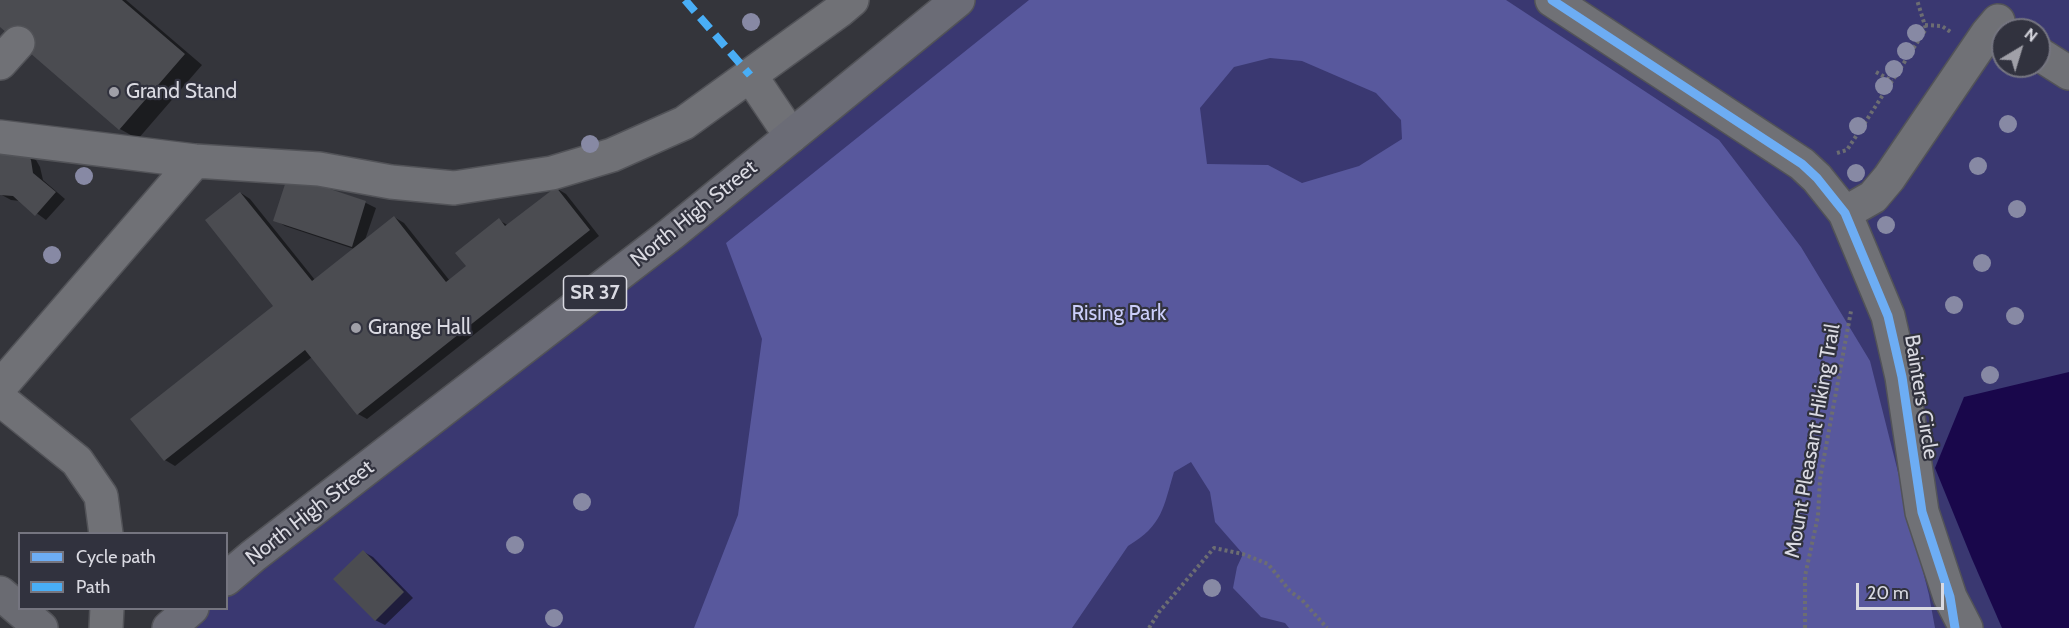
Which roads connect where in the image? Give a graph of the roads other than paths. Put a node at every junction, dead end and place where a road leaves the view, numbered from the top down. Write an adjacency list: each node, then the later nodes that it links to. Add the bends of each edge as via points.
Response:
1 (852, 0): 7 (lane)
2 (958, 0): 8 (highway, North High Street / SR 37)
3 (1552, 0): 11 (lane, Bainters Circle, via 1802,164)
4 (1996, 17): 11 (lane, via 1889,178 1873,197)
5 (2051, 62): 6 (lane)
6 (2069, 73)
7 (750, 75): 8 (lane); 10 (lane, via 684,123 612,155 552,173 454,188 391,183 319,170)
8 (791, 136): 15 (highway, North High Street / SR 37, via 671,234)
9 (0, 137): 10 (lane)
10 (195, 161): 12 (lane)
11 (1845, 213): 21 (lane, Bainters Circle, via 1888,316 1902,377 1922,512)
12 (0, 387)
13 (0, 399): 14 (lane, via 77,461 101,496)
14 (106, 532)
15 (228, 577)
16 (0, 593): 17 (main road)
17 (18, 608)
18 (20, 610): 22 (main road)
19 (106, 610): 23 (lane)
20 (191, 610): 24 (highway)
21 (1952, 612): 25 (lane, Bainters Circle)
22 (41, 628)
23 (106, 628)
24 (169, 628)
25 (1966, 628)

